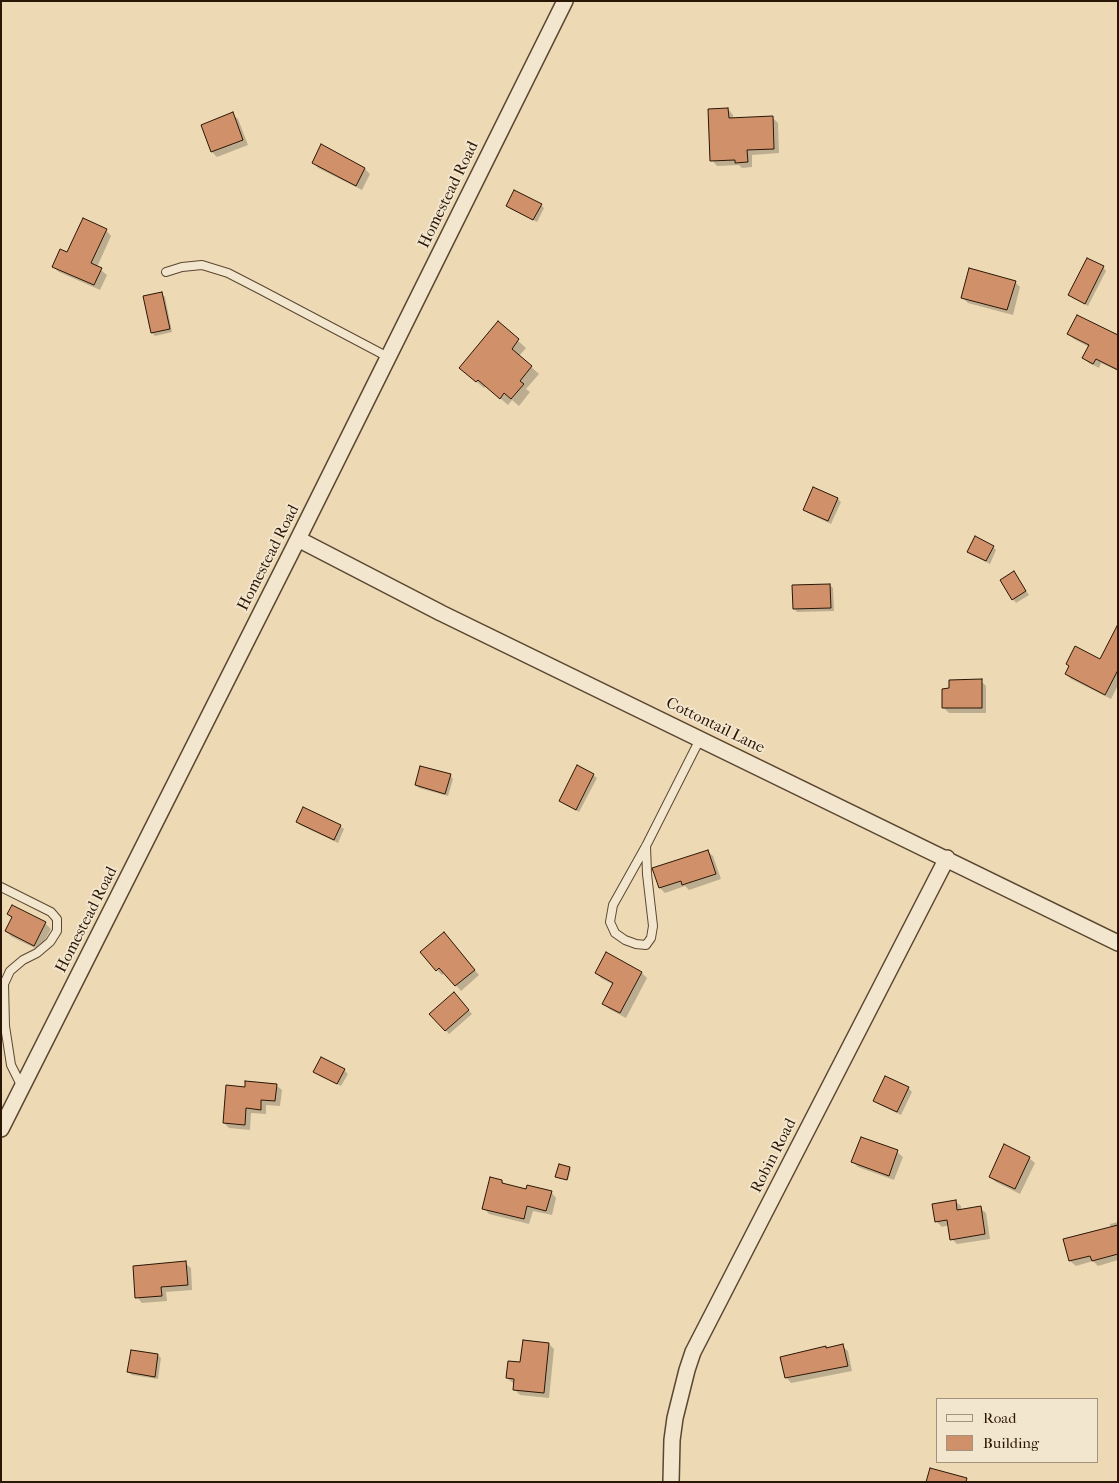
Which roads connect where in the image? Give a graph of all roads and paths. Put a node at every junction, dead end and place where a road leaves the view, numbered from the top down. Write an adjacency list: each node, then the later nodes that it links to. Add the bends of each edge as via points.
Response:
1 (565, 1): 3 (street, Homestead Road)
2 (166, 272): 3 (lane, via 202,265 228,273)
3 (388, 357): 4 (street, Homestead Road)
4 (298, 539): 5 (street, Cottontail Lane); 10 (street, Homestead Road)
5 (700, 739): 6 (lane); 7 (street, Cottontail Lane)
6 (646, 846): 6 (lane, via 613,905 610,922 615,933 625,940 646,945 653,926)
7 (947, 858): 9 (street, Cottontail Lane); 12 (street, Robin Road, via 686,1370 672,1440)
8 (1, 887): 10 (lane, via 51,912 57,919 57,931 50,942 10,970 4,984 5,1026 11,1065)
9 (1118, 943)
10 (22, 1087): 11 (street, Homestead Road)
11 (1, 1129)
12 (671, 1482)

